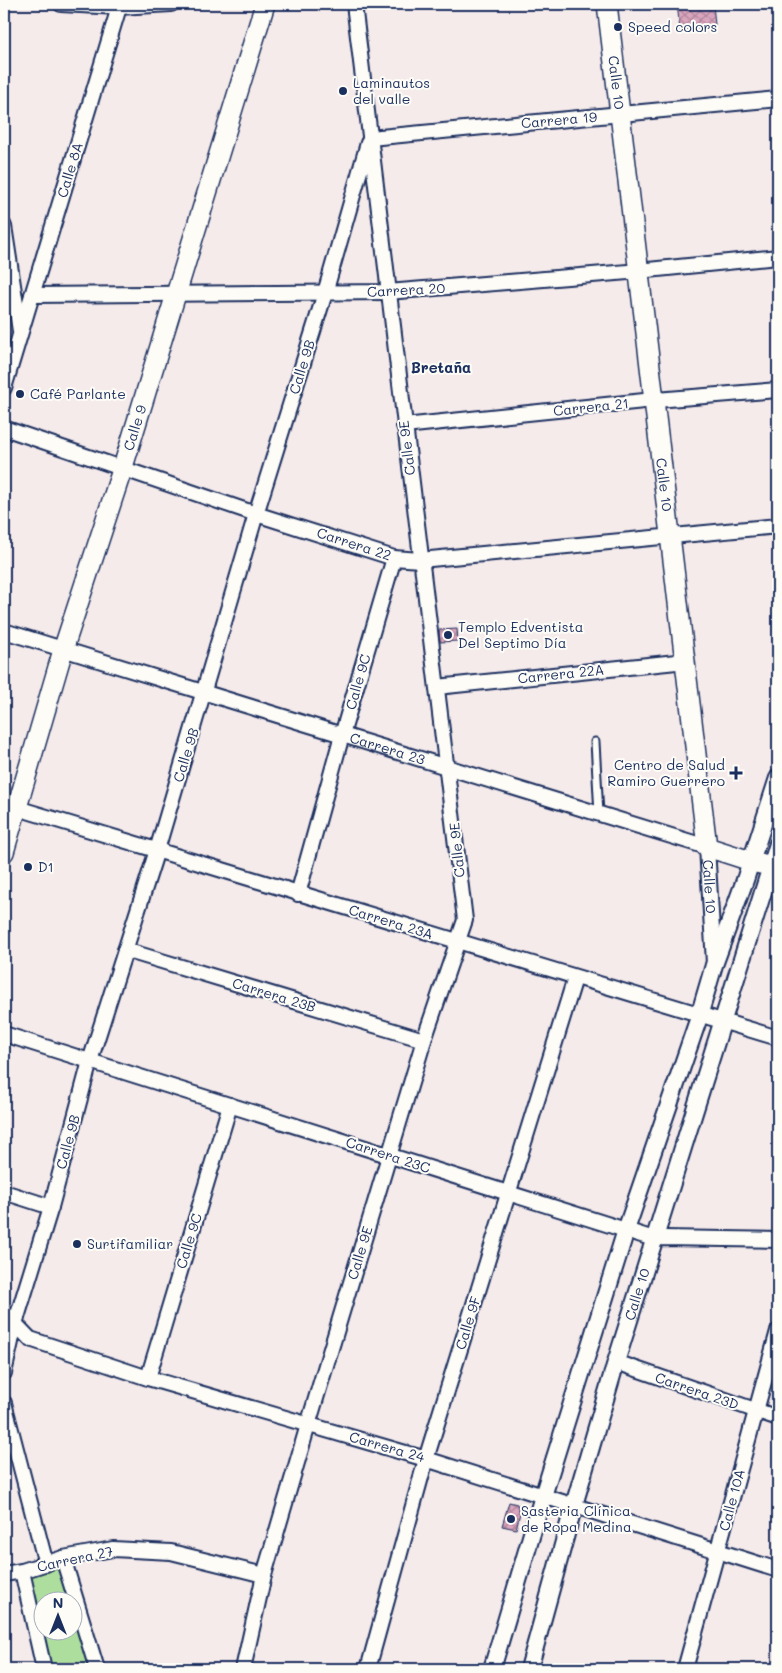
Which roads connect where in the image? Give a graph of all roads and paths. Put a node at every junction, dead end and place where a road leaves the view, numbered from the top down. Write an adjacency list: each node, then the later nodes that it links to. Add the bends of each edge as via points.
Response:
1 (61, 4): 6 (street)
2 (171, 4): 6 (street)
3 (265, 4): 15 (main road, Calle 9)
4 (354, 4): 9 (street, Calle 9E)
5 (607, 4): 8 (main road, Calle 10)
6 (120, 5): 16 (street, Calle 8A)
7 (778, 99): 8 (street, Carrera 19)
8 (620, 114): 9 (street, Carrera 19); 12 (main road, Calle 10)
9 (370, 138): 13 (street, Calle 9B); 14 (street, Calle 9E)
10 (4, 226): 17 (street, Calle 8A)
11 (778, 257): 12 (street, Carrera 20)
12 (638, 271): 14 (street, Carrera 20); 20 (main road, Calle 10)
13 (324, 292): 14 (street, Carrera 20); 15 (street, Carrera 20); 24 (street, Calle 9B)
14 (388, 292): 21 (street, Calle 9E)
15 (175, 293): 16 (street, Carrera 20); 23 (main road, Calle 9)
16 (32, 295): 17 (street, Calle 8A)
17 (21, 336): 18 (street, Calle 8A)
18 (4, 388)
19 (778, 390): 20 (street, Carrera 21)
20 (655, 400): 21 (street, Carrera 21); 26 (main road, Calle 10)
21 (404, 426): 28 (street, Calle 9E)
22 (4, 428): 23 (street, Carrera 22)
23 (122, 467): 24 (street, Carrera 22); 30 (main road, Calle 9)
24 (256, 514): 27 (street, Carrera 22); 33 (street, Calle 9B)
25 (778, 526): 26 (street, Carrera 22)
26 (670, 536): 28 (street, Carrera 22); 31 (main road, Calle 10)
27 (394, 558): 28 (street, Carrera 22); 34 (street, Calle 9C)
28 (420, 560): 32 (street, Calle 9E)
29 (4, 631): 30 (street, Carrera 23)
30 (63, 650): 33 (street, Carrera 23); 38 (main road, Calle 9)
31 (686, 661): 32 (street, Carrera 22A); 41 (main road, Calle 10)
32 (437, 687): 36 (street, Calle 9E)
33 (204, 694): 34 (street, Carrera 23); 42 (street, Calle 9B)
34 (342, 735): 36 (street, Carrera 23); 47 (street, Calle 9C)
35 (595, 742): 39 (lane)
36 (448, 768): 39 (street, Carrera 23); 48 (street, Calle 9E, via 465,920)
37 (778, 778): 44 (street, Calle 10)
38 (10, 806): 42 (street, Carrera 23A); 43 (main road, Calle 9)
39 (599, 814): 41 (street, Carrera 23)
40 (778, 844): 45 (street, Calle 10)
41 (707, 847): 44 (main road, Carrera 23); 50 (street, Calle 10)
42 (157, 850): 47 (street, Carrera 23A); 49 (street, Calle 9B)
43 (4, 852)
44 (751, 862): 45 (main road, Carrera 23); 50 (street, Calle 10)
45 (776, 865): 46 (street); 53 (street, Calle 10)
46 (778, 889)
47 (298, 894): 48 (street, Carrera 23A)
48 (458, 942): 51 (street, Carrera 23A); 56 (street, Calle 9E)
49 (125, 950): 56 (street, Carrera 23B); 57 (street, Calle 9B)
50 (714, 965): 52 (street, Calle 10)
51 (574, 978): 52 (street, Carrera 23A); 61 (street, Calle 9F)
52 (699, 1015): 53 (street, Carrera 23A); 63 (street, Calle 10)
53 (722, 1022): 55 (street, Carrera 23A); 64 (street, Calle 10)
54 (4, 1034): 57 (street, Carrera 23C)
55 (778, 1038)
56 (424, 1040): 59 (street, Calle 9E)
57 (90, 1061): 58 (street, Carrera 23C); 62 (street, Calle 9B)
58 (230, 1105): 59 (street, Carrera 23C); 71 (street, Calle 9C)
59 (389, 1156): 61 (street, Carrera 23C); 75 (street, Calle 9E)
60 (4, 1192): 62 (street)
61 (508, 1193): 63 (street, Carrera 23C); 76 (street, Calle 9F)
62 (51, 1207): 67 (street, Calle 9B)
63 (626, 1230): 64 (street, Carrera 23C); 77 (street, Calle 10)
64 (654, 1239): 65 (street, Carrera 23C); 69 (street, Calle 10)
65 (778, 1240)
66 (4, 1312): 67 (street, Carrera 24)
67 (15, 1324): 70 (street, Calle 9B); 71 (street, Carrera 24, via 30,1339)
68 (778, 1331): 73 (street, Calle 10A)
69 (616, 1362): 73 (street, Carrera 23D); 78 (street, Calle 10)
70 (4, 1373)
71 (148, 1378): 75 (street, Carrera 24)
72 (4, 1403): 81 (street)
73 (756, 1412): 74 (street, Carrera 23D); 79 (street, Calle 10A)
74 (778, 1418)
75 (308, 1425): 76 (street, Carrera 24); 85 (street, Calle 9E)
76 (426, 1459): 77 (street, Carrera 24); 89 (street, Calle 9F)
77 (543, 1496): 78 (street, Carrera 24); 90 (street, Calle 10)
78 (574, 1505): 79 (street, Carrera 24); 91 (street, Calle 10)
79 (718, 1551): 82 (street, Carrera 24); 92 (street, Calle 10A)
80 (63, 1558): 81 (street, Carrera 27); 85 (street, Carrera 27, via 113,1549 171,1552); 87 (street)
81 (46, 1564): 83 (street, Carrera 27)
82 (778, 1570)
83 (22, 1571): 84 (street, Carrera 27); 86 (street)
84 (4, 1574)
85 (264, 1575): 88 (street, Calle 9E)
86 (44, 1669)
87 (97, 1669)
88 (243, 1669)
89 (368, 1669)
90 (492, 1669)
91 (530, 1669)
92 (685, 1669)

